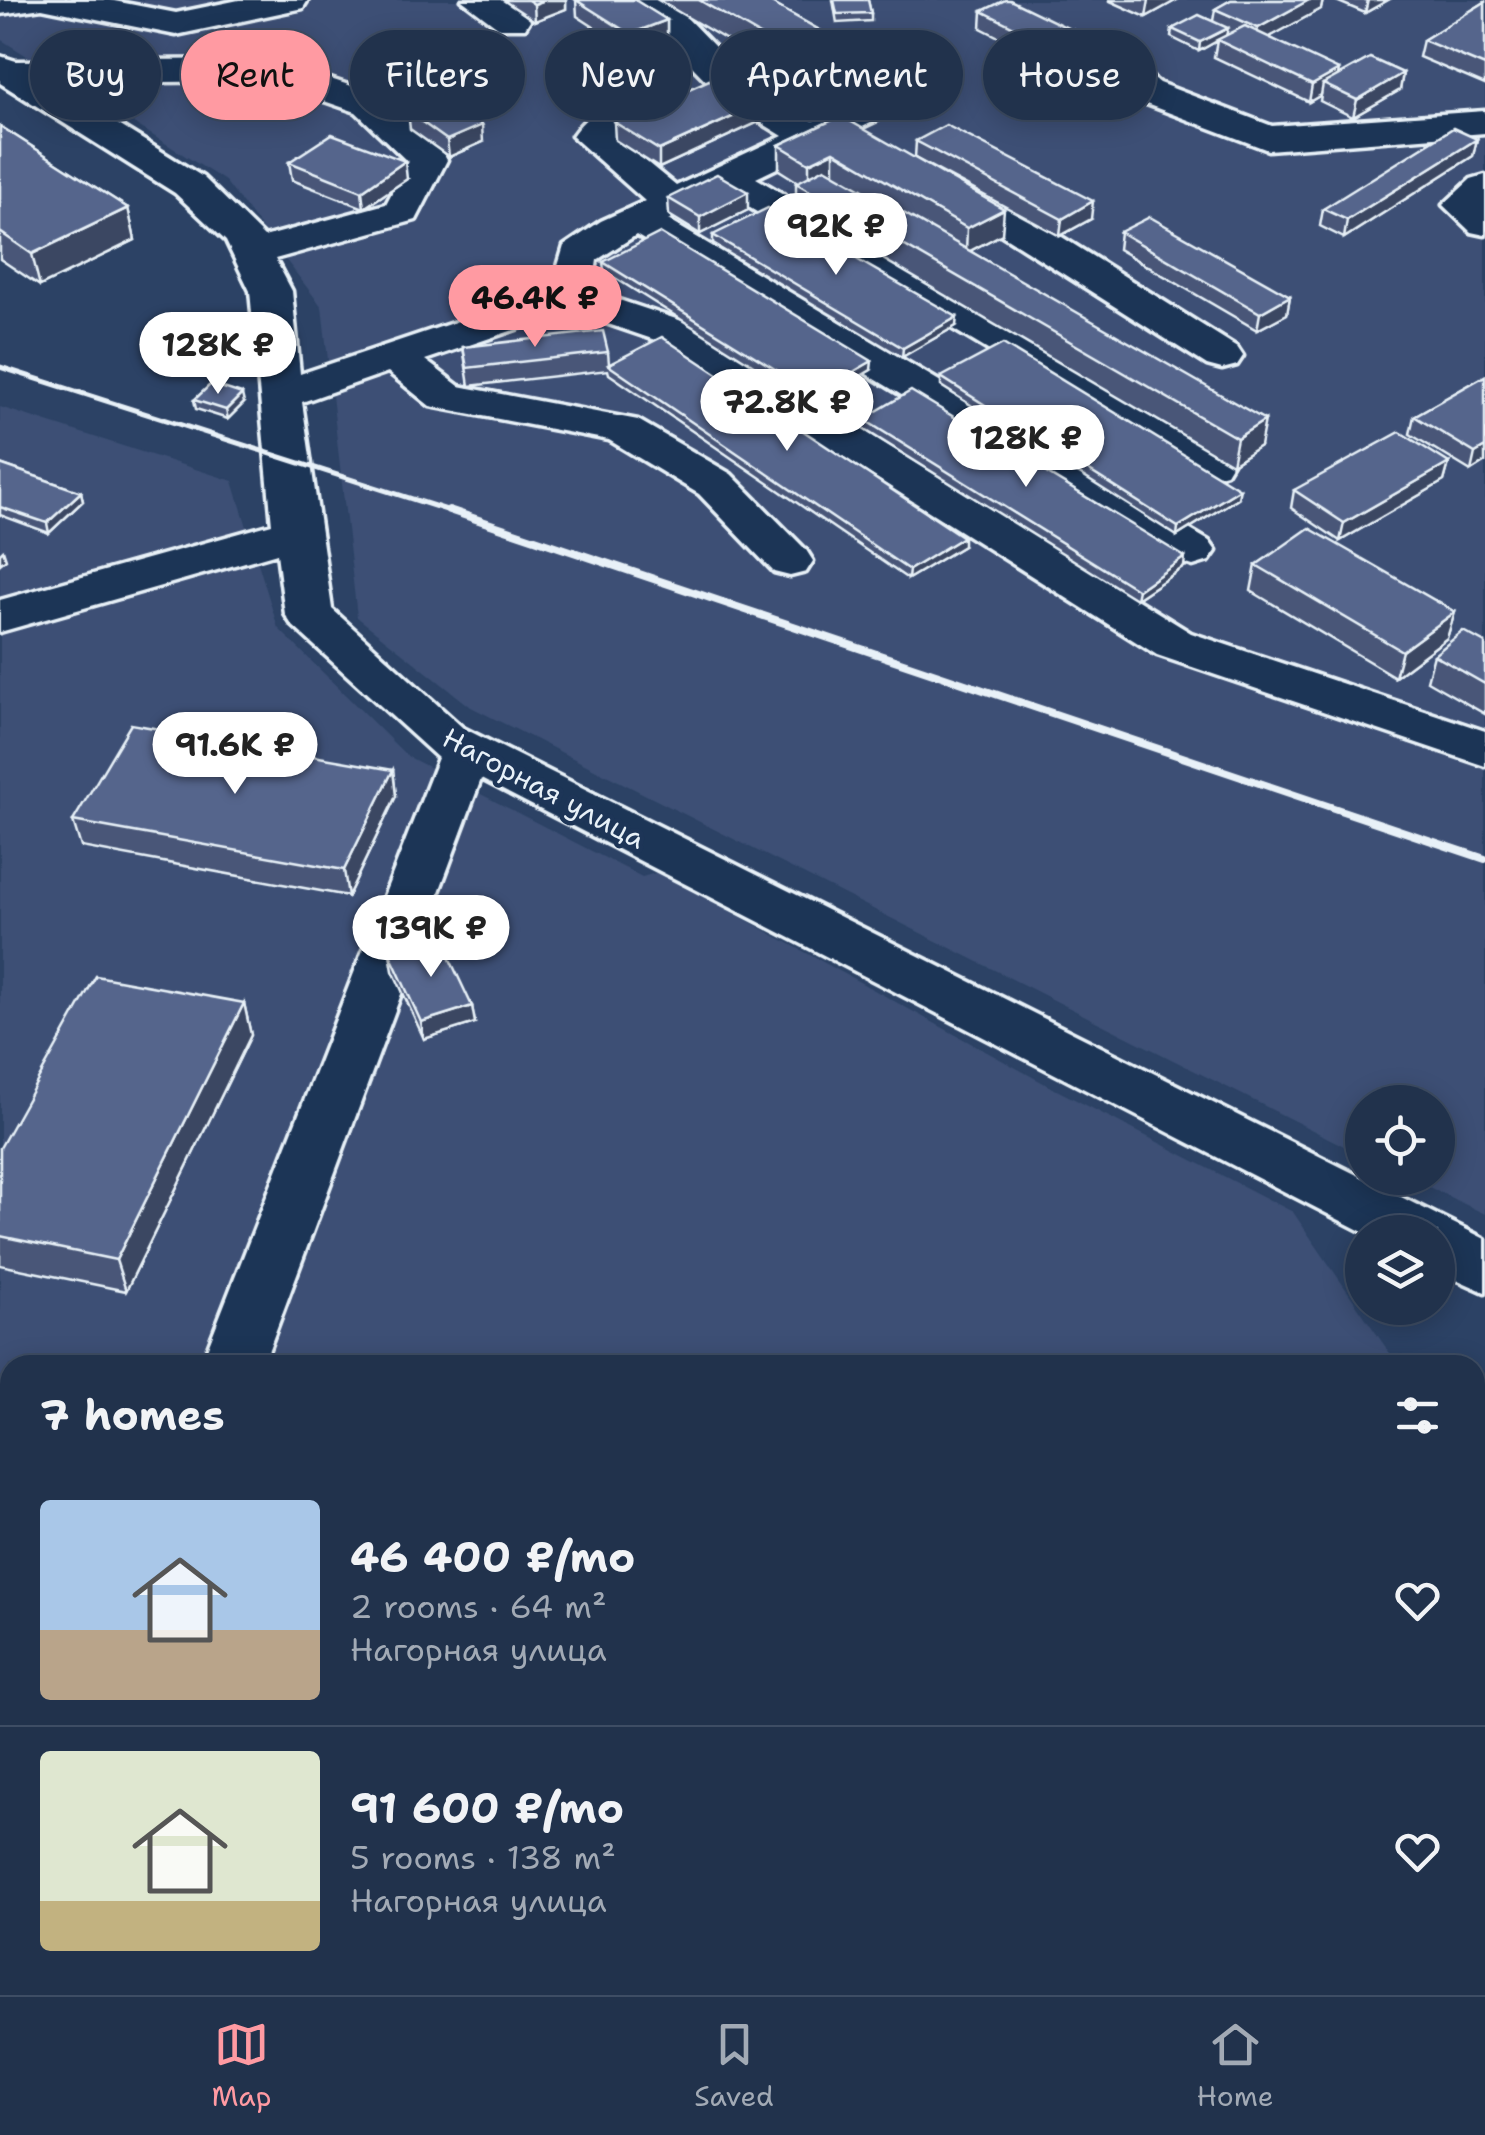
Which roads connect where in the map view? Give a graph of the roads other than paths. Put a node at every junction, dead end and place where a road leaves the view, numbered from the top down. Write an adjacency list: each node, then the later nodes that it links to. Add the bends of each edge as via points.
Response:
1 (31, 0): 6 (street)
2 (54, 0): 3 (street, via 176,24)
3 (290, 0)
4 (480, 0): 7 (street)
5 (631, 0): 12 (street, via 670,22 738,92)
6 (0, 3)
7 (512, 20)
8 (4, 70): 17 (street, Нагорная улица, via 189,185 243,235); 17 (street, via 270,70 369,104 428,160 402,212)
9 (1156, 95): 11 (street, via 1268,138)
10 (612, 120): 15 (street, via 591,136)
11 (1485, 122)
12 (856, 136): 13 (street); 20 (street, via 1016,226)
13 (727, 177): 15 (street); 22 (street)
14 (1485, 187): 16 (street, via 1463,205)
15 (655, 211): 18 (street, via 578,255); 24 (street, via 694,249)
16 (1485, 223)
17 (252, 253): 21 (street, Нагорная улица, via 271,291)
18 (570, 298): 19 (street); 27 (street, via 676,332 1174,644)
19 (394, 356): 21 (street); 25 (street, via 445,396 622,429 715,484)
20 (1222, 356)
21 (279, 396): 23 (street, Нагорная улица)
22 (1210, 463)
23 (296, 532): 26 (street); 28 (street, Нагорная улица, via 309,614 444,740)
24 (1193, 552)
25 (790, 561)
26 (0, 616)
27 (1485, 749)
28 (466, 751): 29 (street, Нагорная улица); 32 (street)
29 (1383, 1215)
30 (1455, 1252): 31 (street)
31 (1485, 1267)
32 (236, 1355)

